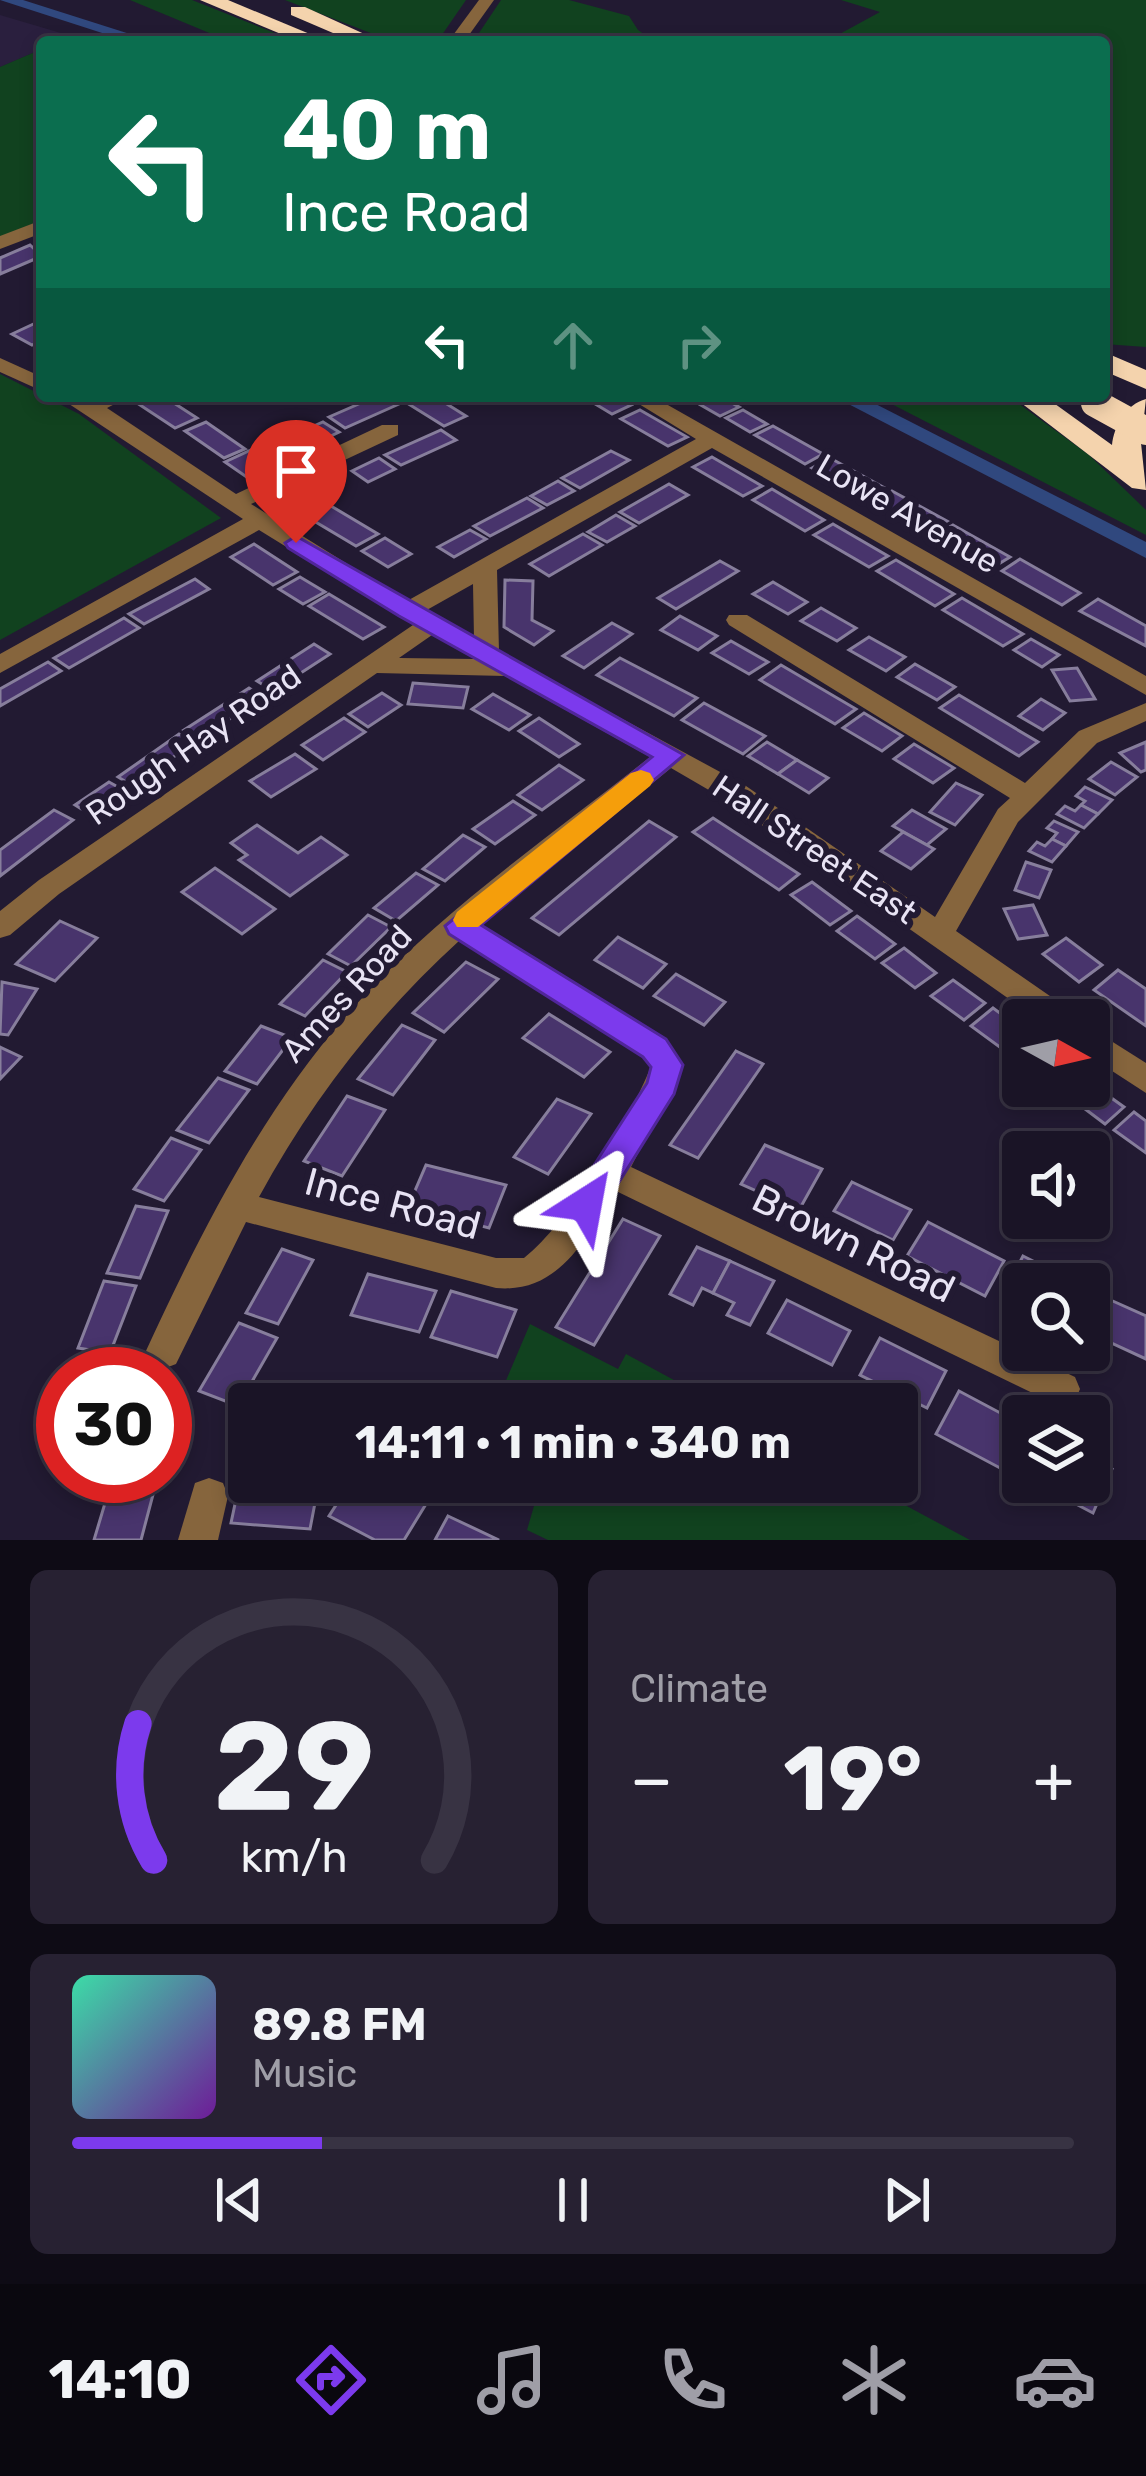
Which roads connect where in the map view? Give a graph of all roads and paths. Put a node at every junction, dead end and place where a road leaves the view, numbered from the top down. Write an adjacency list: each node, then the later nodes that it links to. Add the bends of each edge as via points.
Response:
1 (210, 0): 4 (highway)
2 (273, 0): 5 (highway)
3 (487, 0): 6 (street)
4 (303, 36)
5 (358, 36)
6 (460, 36)
7 (36, 230): 8 (street)
8 (0, 243)
9 (1110, 349): 10 (highway)
10 (1146, 353)
11 (1110, 363): 13 (highway)
12 (0, 364): 14 (street)
13 (1146, 381)
14 (36, 382)
15 (1110, 401): 22 (highway)
16 (81, 402): 21 (street, Hall Street East)
17 (104, 402): 21 (street)
18 (647, 402): 25 (street, Lowe Avenue)
19 (1034, 402): 26 (highway)
20 (1104, 402): 24 (highway, bridge)
21 (92, 407): 27 (street, Hall Street East)
22 (1146, 412): 26 (highway, via 1130,425 1125,444)
23 (390, 430): 27 (street)
24 (1146, 430)
25 (712, 439): 29 (street, Rough Hay Road); 35 (street, Lowe Avenue)
26 (1144, 483)
27 (234, 503): 28 (street, Hall Street East)
28 (259, 520): 30 (street, Hall Street East); 33 (street)
29 (484, 566): 30 (street, Rough Hay Road); 32 (street)
30 (419, 618): 32 (street, Hall Street East); 34 (street, Rough Hay Road)
31 (738, 620): 38 (street)
32 (500, 662): 34 (street); 37 (street, Hall Street East)
33 (0, 665)
34 (371, 665): 39 (street, Rough Hay Road)
35 (1146, 687)
36 (1146, 711): 38 (street, via 1088,737)
37 (670, 755): 40 (street, Ames Road); 41 (street, Hall Street East)
38 (1027, 796): 41 (street, via 988,844)
39 (4, 916)
40 (460, 926): 45 (street, Ince Road, via 655,1048 667,1065 663,1085); 46 (street, Ames Road, via 340,1043)
41 (940, 933): 42 (street, Hall Street East)
42 (1033, 999)
43 (1110, 1054): 44 (street)
44 (1146, 1080)
45 (609, 1172): 46 (street, Ince Road, via 541,1267 518,1276); 48 (street, Brown Road)
46 (236, 1205): 47 (street, Ames Road)
47 (167, 1347)
48 (1062, 1389)
49 (208, 1496): 50 (street)
50 (197, 1540)

